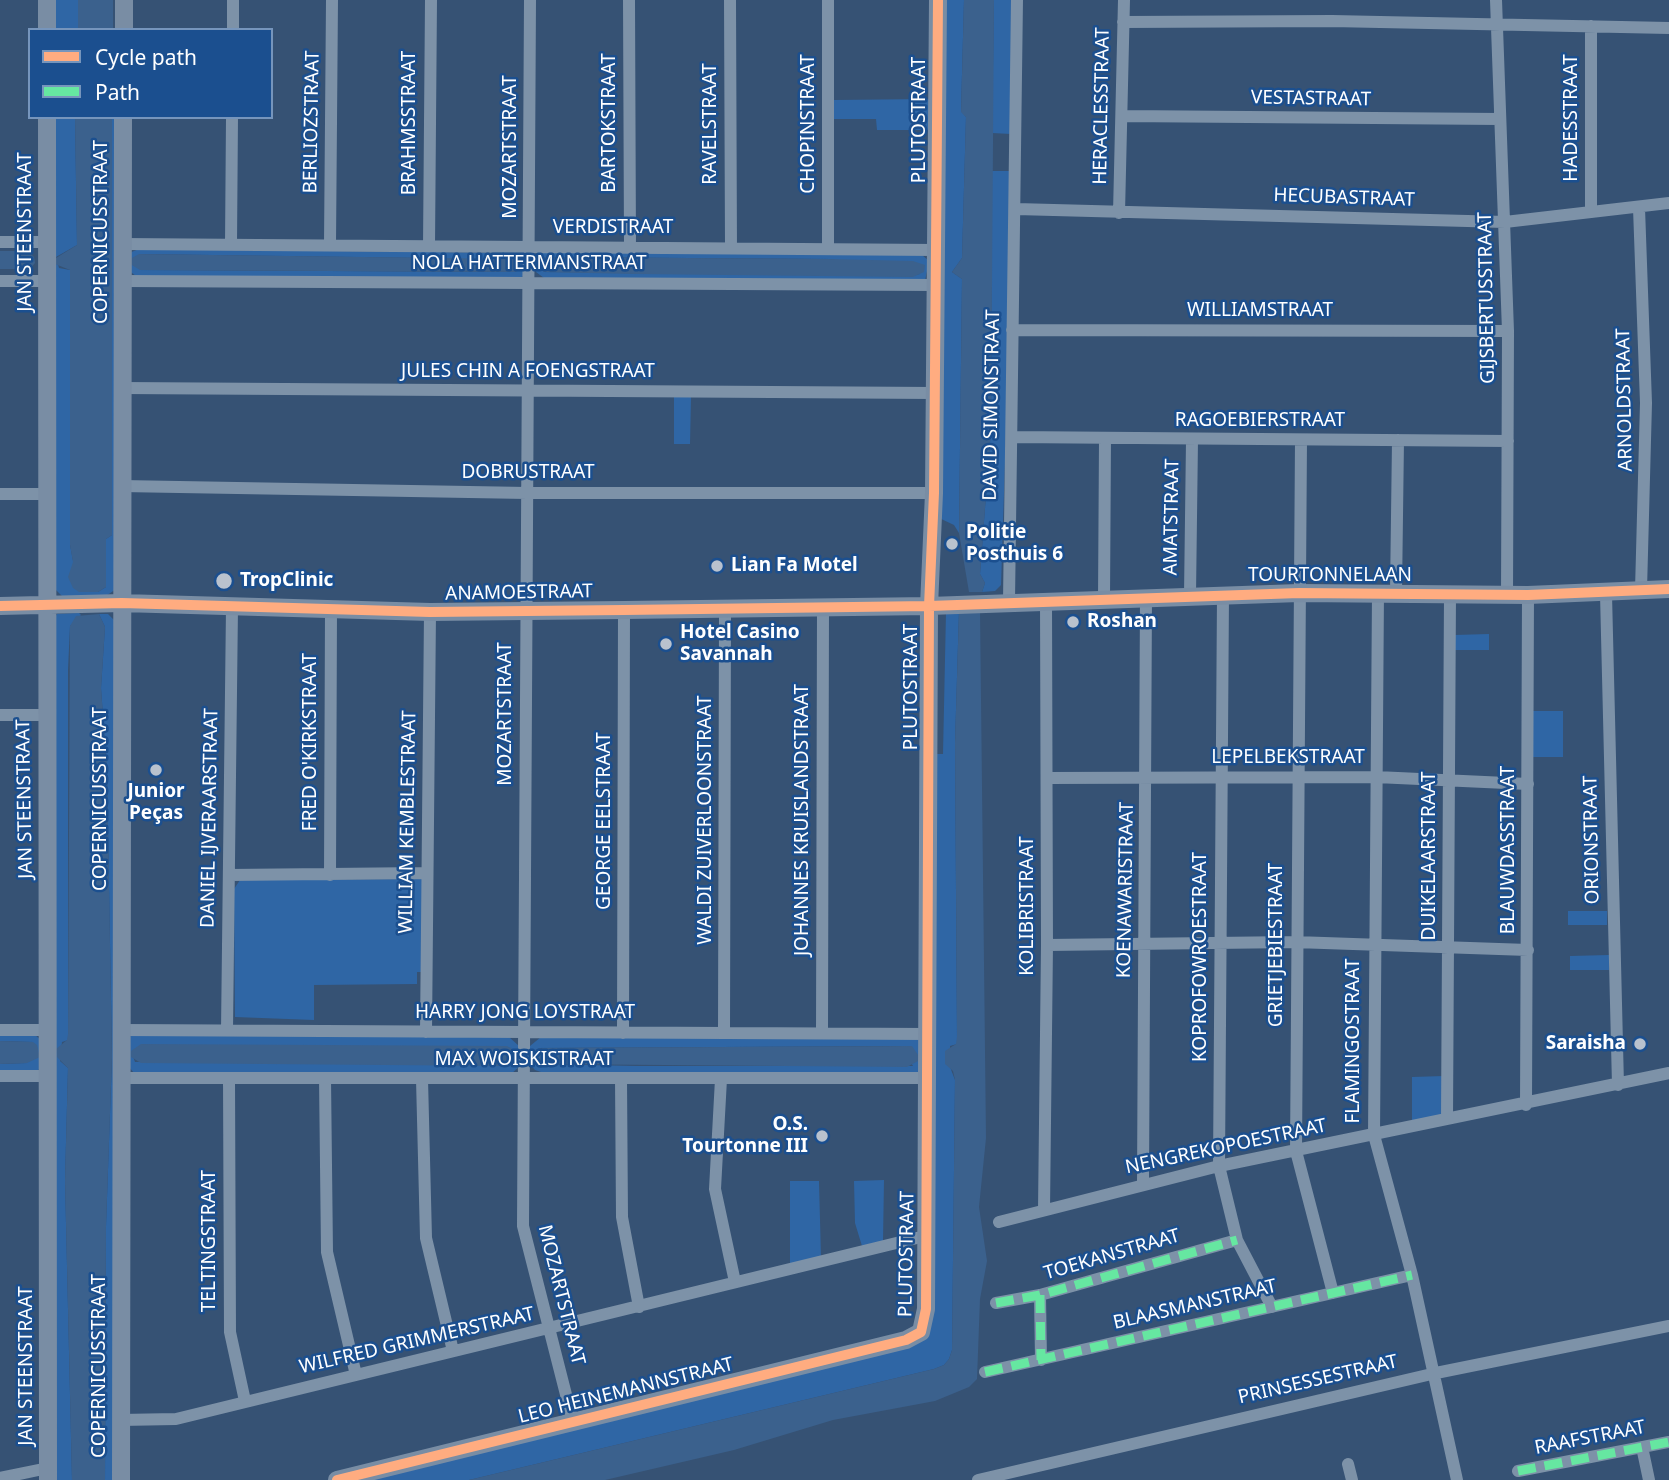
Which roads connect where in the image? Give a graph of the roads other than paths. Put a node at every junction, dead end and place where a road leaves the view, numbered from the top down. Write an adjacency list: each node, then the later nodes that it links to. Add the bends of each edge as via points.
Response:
1 (47, 0): 17 (street)
2 (124, 0): 18 (street)
3 (233, 0): 19 (street)
4 (332, 0): 36 (street, BERLIOZSTRAAT)
5 (431, 0): 37 (street, BRAHMSSTRAAT)
6 (530, 0): 38 (street, MOZARTSTRAAT)
7 (629, 0): 39 (street, BARTOKSTRAAT)
8 (730, 0): 40 (street, RAVELSTRAAT)
9 (828, 0): 41 (street, CHOPINSTRAAT)
10 (938, 0): 42 (street, PLUTOSTRAAT)
11 (1017, 0): 28 (street, DAVID SIMONSTRAAT)
12 (1124, 0): 14 (street, HERACLESSTRAAT)
13 (1496, 0): 15 (street, GIJSBERTUSSTRAAT)
14 (1123, 22): 15 (street); 21 (street, HERACLESSTRAAT)
15 (1497, 24): 16 (street); 22 (street, GIJSBERTUSSTRAAT)
16 (1591, 26): 20 (street); 29 (street, HADESSTRAAT)
17 (47, 28)
18 (124, 28)
19 (233, 28)
20 (1669, 28)
21 (1122, 116): 22 (street, VESTASTRAAT); 30 (street, HERACLESSTRAAT)
22 (1500, 118): 31 (street, GIJSBERTUSSTRAAT)
23 (47, 119): 33 (street, JAN STEENSTRAAT)
24 (123, 119): 34 (street, COPERNICUSSTRAAT)
25 (232, 119): 35 (street)
26 (1669, 203): 27 (street, HECUBASTRAAT)
27 (1639, 208): 29 (street, HECUBASTRAAT); 65 (street, ARNOLDSTRAAT, via 1646,403)
28 (1016, 209): 30 (street, HECUBASTRAAT); 48 (street, DAVID SIMONSTRAAT)
29 (1591, 210): 31 (street, HECUBASTRAAT)
30 (1119, 213): 31 (street, HECUBASTRAAT)
31 (1505, 222): 49 (street, GIJSBERTUSSTRAAT)
32 (0, 242): 33 (street)
33 (47, 242): 44 (street, JAN STEENSTRAAT)
34 (122, 244): 35 (street, VERDISTRAAT); 45 (street, COPERNICUSSTRAAT)
35 (231, 244): 36 (street, VERDISTRAAT)
36 (330, 244): 37 (street, VERDISTRAAT)
37 (429, 246): 38 (street, VERDISTRAAT)
38 (530, 247): 39 (street, VERDISTRAAT); 46 (street, MOZARTSTRAAT)
39 (630, 247): 40 (street, VERDISTRAAT)
40 (731, 248): 41 (street, VERDISTRAAT)
41 (828, 248): 42 (street, VERDISTRAAT)
42 (936, 250): 47 (street, PLUTOSTRAAT)
43 (0, 281): 44 (street)
44 (47, 281): 63 (street, JAN STEENSTRAAT)
45 (123, 281): 46 (street, NOLA HATTERMANSTRAAT); 50 (street, COPERNICUSSTRAAT)
46 (530, 284): 47 (street, NOLA HATTERMANSTRAAT); 51 (street, MOZARTSTRAAT)
47 (936, 285): 52 (street, PLUTOSTRAAT)
48 (1012, 330): 49 (street, WILLIAMSTRAAT); 53 (street, DAVID SIMONSTRAAT)
49 (1508, 331): 58 (street, GIJSBERTUSSTRAAT)
50 (121, 388): 51 (street, JULES CHIN A FOENGSTRAAT); 59 (street, COPERNICUSSTRAAT)
51 (528, 391): 52 (street, JULES CHIN A FOENGSTRAAT); 61 (street, MOZARTSTRAAT)
52 (935, 393): 60 (street, PLUTOSTRAAT)
53 (1012, 437): 54 (street, RAGOEBIERSTRAAT); 76 (street, DAVID SIMONSTRAAT)
54 (1105, 439): 55 (street, RAGOEBIERSTRAAT); 75 (street)
55 (1192, 440): 56 (street, RAGOEBIERSTRAAT); 69 (street, AMATSTRAAT)
56 (1301, 440): 57 (street, RAGOEBIERSTRAAT); 67 (street, GRIETJEBIESTRAAT)
57 (1398, 440): 58 (street, RAGOEBIERSTRAAT); 66 (street, FLAMINGOSTRAAT)
58 (1508, 441): 72 (street, GIJSBERTUSSTRAAT)
59 (121, 486): 61 (street, DOBRUSTRAAT); 78 (street, COPERNICUSSTRAAT)
60 (933, 492): 61 (street, DOBRUSTRAAT); 80 (street, PLUTOSTRAAT)
61 (527, 493): 86 (street, MOZARTSTRAAT)
62 (0, 494): 63 (street)
63 (48, 494): 81 (street, JAN STEENSTRAAT)
64 (1669, 589): 65 (street, TOURTONNELAAN)
65 (1641, 590): 68 (street, TOURTONNELAAN)
66 (1387, 592): 67 (street, TOURTONNELAAN); 71 (street, TOURTONNELAAN); 91 (street, FLAMINGOSTRAAT)
67 (1299, 593): 70 (street, TOURTONNELAAN); 95 (street, GRIETJEBIESTRAAT)
68 (1606, 594): 73 (street, TOURTONNELAAN); 129 (street, ORIONSTRAAT)
69 (1190, 595): 70 (street, TOURTONNELAAN); 74 (street, TOURTONNELAAN)
70 (1223, 595): 94 (street, KOPROFOWROESTRAAT)
71 (1450, 595): 72 (street, TOURTONNELAAN); 96 (street, DUIKELAARSTRAAT)
72 (1507, 595): 73 (street, TOURTONNELAAN)
73 (1528, 595): 97 (street, BLAUWDASSTRAAT)
74 (1146, 597): 75 (street, TOURTONNELAAN); 93 (street, KOENAWARISTRAAT)
75 (1104, 598): 77 (street, TOURTONNELAAN)
76 (1000, 601): 77 (street, TOURTONNELAAN); 80 (street, ANAMOESTRAAT)
77 (1046, 602): 92 (street, KOLIBRISTRAAT)
78 (122, 603): 81 (street, ANAMOESTRAAT); 82 (street, ANAMOESTRAAT); 110 (street, COPERNICUSSTRAAT)
79 (0, 606): 81 (street, ANAMOESTRAAT)
80 (929, 606): 85 (street, ANAMOESTRAAT); 117 (street, PLUTOSTRAAT)
81 (47, 607): 90 (street, JAN STEENSTRAAT)
82 (232, 607): 83 (street, ANAMOESTRAAT); 99 (street, DANIEL IJVERAARSTRAAT)
83 (331, 608): 88 (street, ANAMOESTRAAT); 100 (street, FRED O'KIRKSTRAAT)
84 (726, 608): 85 (street, ANAMOESTRAAT); 87 (street, ANAMOESTRAAT); 114 (street, WALDI ZUIVERLOONSTRAAT)
85 (823, 608): 115 (street, JOHANNES KRUISLANDSTRAAT)
86 (526, 610): 87 (street, ANAMOESTRAAT); 88 (street, ANAMOESTRAAT); 116 (street, MOZARTSTRAAT)
87 (624, 610): 113 (street, GEORGE EELSTRAAT)
88 (430, 612): 98 (street, WILLIAM KEMBLESTRAAT)
89 (0, 715): 90 (street)
90 (46, 715): 109 (street, JAN STEENSTRAAT)
91 (1376, 777): 95 (street, LEPELBEKSTRAAT); 96 (street, LEPELBEKSTRAAT); 105 (street, FLAMINGOSTRAAT)
92 (1048, 778): 93 (street, LEPELBEKSTRAAT); 104 (street, KOLIBRISTRAAT)
93 (1146, 778): 94 (street, LEPELBEKSTRAAT); 103 (street, KOENAWARISTRAAT)
94 (1221, 778): 95 (street, LEPELBEKSTRAAT); 102 (street, KOPROFOWROESTRAAT)
95 (1297, 778): 101 (street, GRIETJEBIESTRAAT)
96 (1450, 780): 97 (street, LEPELBEKSTRAAT); 106 (street, DUIKELAARSTRAAT)
97 (1528, 784): 107 (street, BLAUWDASSTRAAT)
98 (426, 873): 100 (street); 112 (street, WILLIAM KEMBLESTRAAT)
99 (229, 875): 100 (street); 111 (street, DANIEL IJVERAARSTRAAT)
100 (330, 875)
101 (1295, 942): 102 (street); 105 (street); 133 (street, GRIETJEBIESTRAAT)
102 (1221, 943): 103 (street); 134 (street, KOPROFOWROESTRAAT)
103 (1144, 944): 104 (street); 135 (street, KOENAWARISTRAAT)
104 (1047, 945): 136 (street, KOLIBRISTRAAT)
105 (1373, 945): 106 (street); 132 (street, FLAMINGOSTRAAT)
106 (1449, 947): 107 (street); 131 (street, DUIKELAARSTRAAT)
107 (1528, 950): 130 (street, BLAUWDASSTRAAT)
108 (0, 1030): 109 (street)
109 (48, 1030): 120 (street, JAN STEENSTRAAT)
110 (122, 1030): 111 (street, HARRY JONG LOYSTRAAT); 121 (street, COPERNICUSSTRAAT)
111 (227, 1030): 112 (street, HARRY JONG LOYSTRAAT)
112 (426, 1032): 116 (street, HARRY JONG LOYSTRAAT)
113 (623, 1033): 114 (street, HARRY JONG LOYSTRAAT); 116 (street, HARRY JONG LOYSTRAAT)
114 (724, 1033): 115 (street, HARRY JONG LOYSTRAAT)
115 (822, 1033): 117 (street, HARRY JONG LOYSTRAAT)
116 (524, 1034): 126 (street, MOZARTSTRAAT)
117 (928, 1034): 124 (street, PLUTOSTRAAT)
118 (1669, 1073): 129 (street, NENGREKOPOESTRAAT)
119 (0, 1076): 120 (street)
120 (47, 1076): 162 (street, JAN STEENSTRAAT)
121 (122, 1078): 122 (street, MAX WOISKISTRAAT); 156 (street, COPERNICUSSTRAAT)
122 (229, 1078): 123 (street, MAX WOISKISTRAAT); 155 (street, TELTINGSTRAAT, via 230,1332)
123 (326, 1078): 125 (street, MAX WOISKISTRAAT); 154 (street, via 327,1252)
124 (927, 1078): 128 (street, MAX WOISKISTRAAT); 138 (street, PLUTOSTRAAT)
125 (422, 1079): 126 (street, MAX WOISKISTRAAT); 150 (street, via 426,1238)
126 (524, 1079): 127 (street, MAX WOISKISTRAAT); 148 (street, MOZARTSTRAAT, via 523,1226)
127 (621, 1079): 128 (street, MAX WOISKISTRAAT); 145 (street, via 622,1217)
128 (721, 1079): 141 (street, via 715,1189)
129 (1618, 1085): 130 (street, NENGREKOPOESTRAAT)
130 (1526, 1105): 131 (street, NENGREKOPOESTRAAT)
131 (1447, 1119): 132 (street, NENGREKOPOESTRAAT)
132 (1374, 1135): 133 (street, NENGREKOPOESTRAAT); 140 (street, FLAMINGOSTRAAT)
133 (1296, 1151): 134 (street, NENGREKOPOESTRAAT); 142 (street, GRIETJEBIESTRAAT)
134 (1219, 1166): 135 (street, NENGREKOPOESTRAAT); 139 (street, KOPROFOWROESTRAAT)
135 (1143, 1183): 136 (street, NENGREKOPOESTRAAT)
136 (1044, 1210): 137 (street, NENGREKOPOESTRAAT)
137 (999, 1222)
138 (925, 1236): 141 (street, WILFRED GRIMMERSTRAAT); 149 (street, PLUTOSTRAAT, via 926,1309)
139 (1237, 1240): 143 (street, TOEKANSTRAAT); 146 (street, KOPROFOWROESTRAAT)
140 (1412, 1275): 142 (street, BLAASMANSTRAAT); 153 (street, FLAMINGOSTRAAT)
141 (735, 1282): 145 (street, WILFRED GRIMMERSTRAAT)
142 (1333, 1293): 146 (street, BLAASMANSTRAAT)
143 (1040, 1295): 144 (street, TOEKANSTRAAT); 151 (street)
144 (996, 1303)
145 (639, 1307): 148 (street, WILFRED GRIMMERSTRAAT)
146 (1272, 1307): 151 (street, BLAASMANSTRAAT)
147 (1669, 1326): 153 (street, PRINSESSESTRAAT)
148 (549, 1330): 150 (street, WILFRED GRIMMERSTRAAT); 157 (street, MOZARTSTRAAT)
149 (921, 1332): 157 (street, LEO HEINEMANNSTRAAT, via 906,1340)
150 (453, 1351): 154 (street, WILFRED GRIMMERSTRAAT)
151 (1041, 1360): 152 (street, BLAASMANSTRAAT)
152 (985, 1372)
153 (1436, 1373): 166 (street, PRINSESSESTRAAT); 168 (street, FLAMINGOSTRAAT)
154 (356, 1375): 155 (street, WILFRED GRIMMERSTRAAT)
155 (245, 1401): 156 (street, WILFRED GRIMMERSTRAAT, via 176,1419)
156 (120, 1420): 164 (street, COPERNICUSSTRAAT)
157 (573, 1422): 165 (street, LEO HEINEMANNSTRAAT)
158 (1669, 1442): 159 (street, RAAFSTRAAT)
159 (1642, 1447): 161 (street, RAAFSTRAAT); 169 (street)
160 (1349, 1464): 167 (street)
161 (1517, 1471)
162 (48, 1474): 163 (street)
163 (0, 1478)
164 (121, 1480)
165 (337, 1480)
166 (978, 1480)
167 (1352, 1480)
168 (1457, 1480)
169 (1649, 1480)

